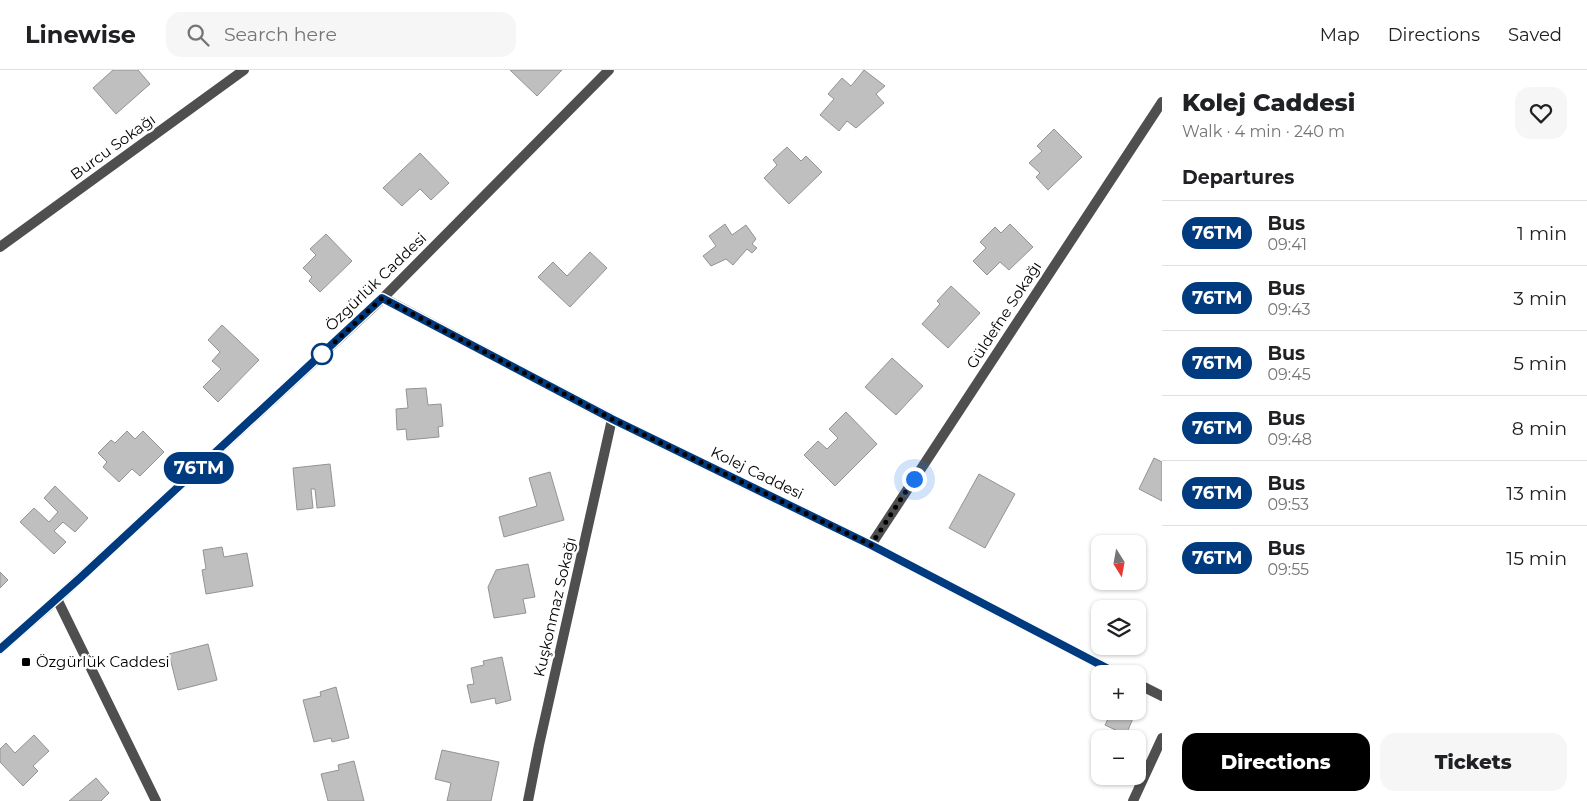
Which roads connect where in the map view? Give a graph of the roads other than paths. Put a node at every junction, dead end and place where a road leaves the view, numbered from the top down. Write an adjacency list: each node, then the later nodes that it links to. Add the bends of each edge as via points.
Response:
1 (244, 70): 4 (street, Burcu Sokağı)
2 (609, 70): 5 (street, Özgürlük Caddesi)
3 (1162, 102): 7 (street, Güldefne Sokağı)
4 (0, 248)
5 (382, 298): 6 (street, Kolej Caddesi); 8 (street, Özgürlük Caddesi)
6 (612, 419): 7 (street, Kolej Caddesi); 15 (street, Kuşkonmaz Sokağı)
7 (871, 545): 10 (street, Kolej Caddesi)
8 (56, 599): 9 (street, Özgürlük Caddesi); 14 (street)
9 (0, 649)
10 (1101, 665)
11 (1146, 688): 12 (street)
12 (1162, 696)
13 (1162, 738): 16 (street)
14 (156, 801)
15 (528, 801)
16 (1133, 801)

